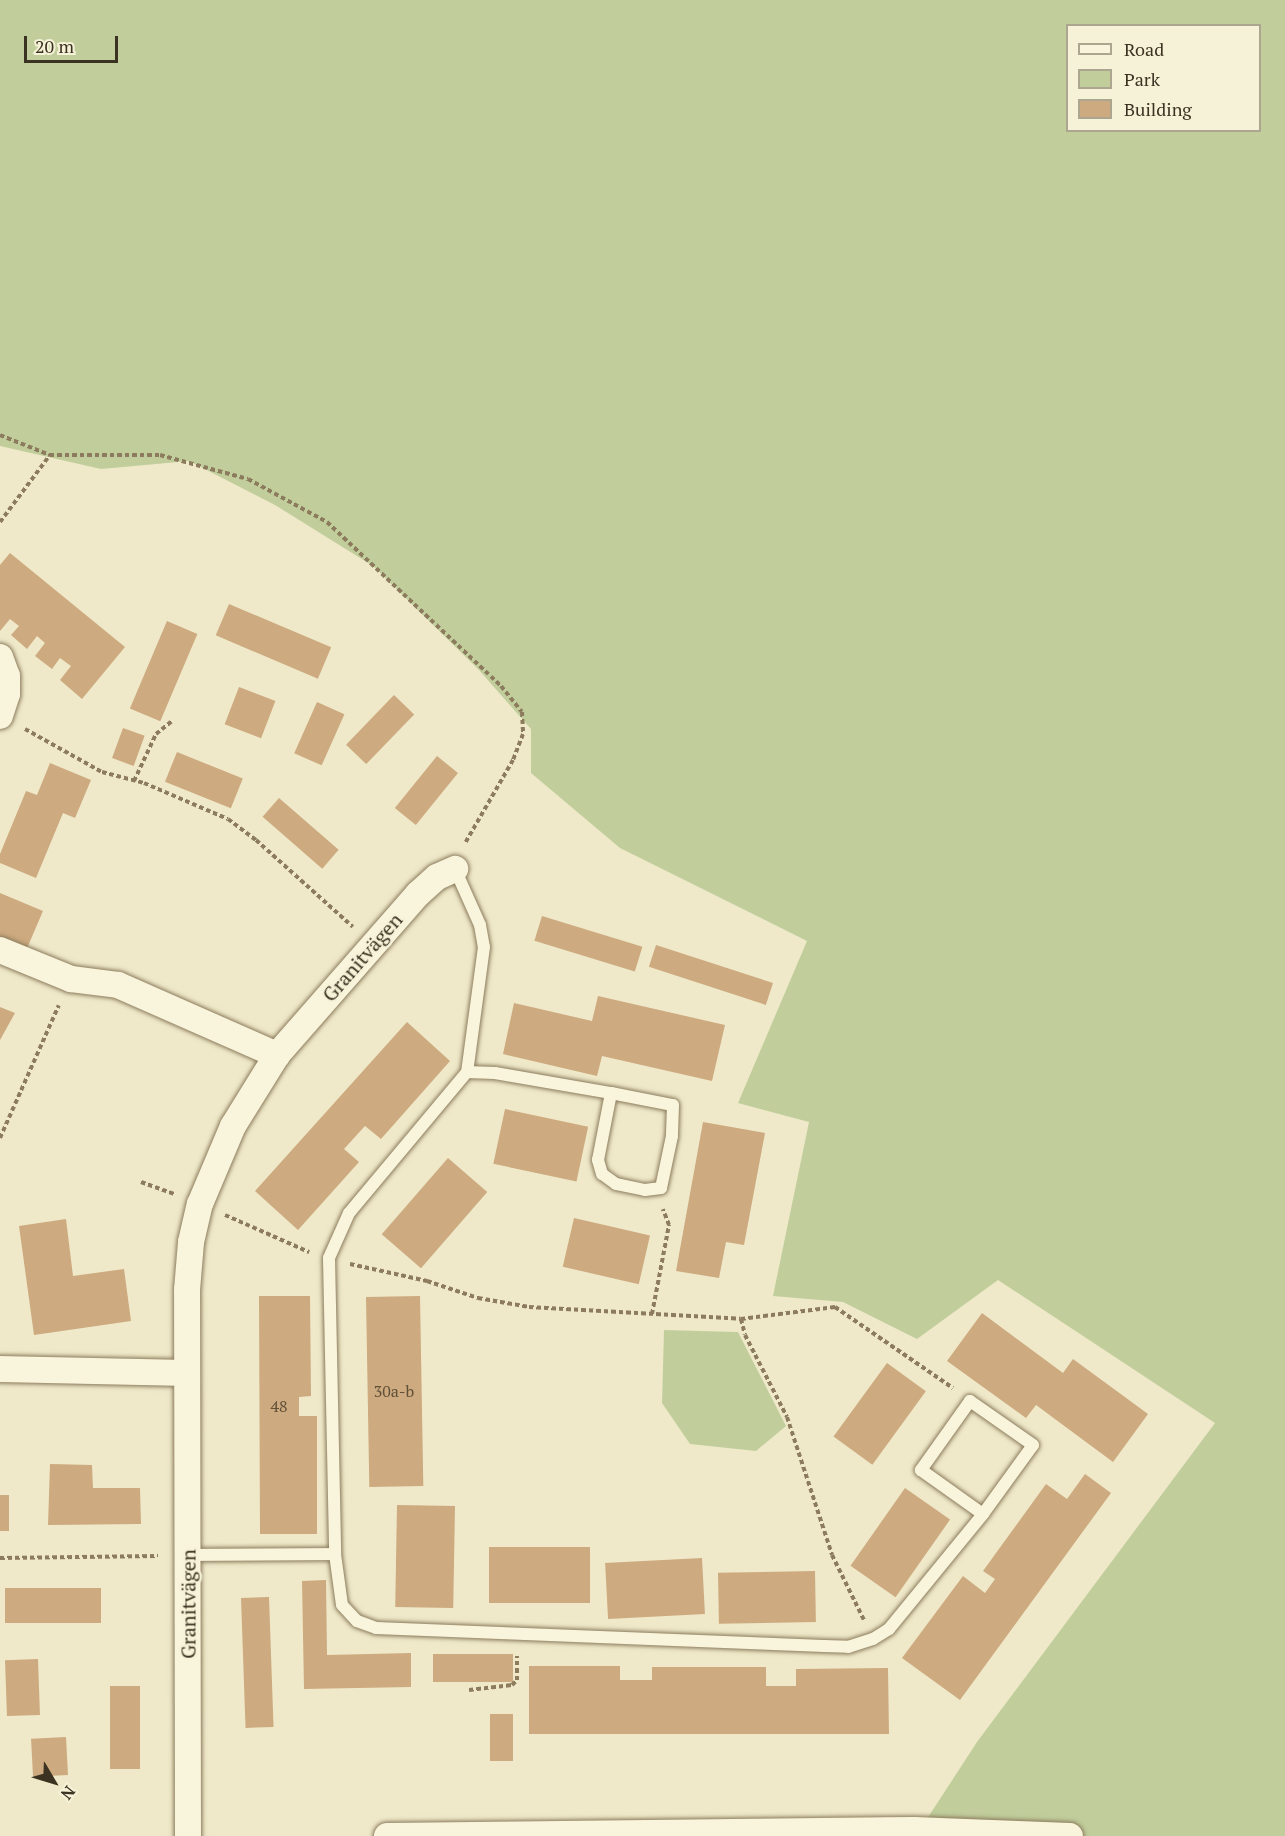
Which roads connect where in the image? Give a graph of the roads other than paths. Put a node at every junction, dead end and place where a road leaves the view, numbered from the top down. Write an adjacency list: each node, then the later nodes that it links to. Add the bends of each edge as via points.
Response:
1 (0, 657): 2 (street, via 7,675)
2 (1, 715)
3 (455, 869): 5 (street, Granitvägen, via 437,877 418,894); 6 (lane, via 480,925 484,947)
4 (0, 950): 5 (street, via 71,979 118,985)
5 (277, 1055): 9 (street, Granitvägen, via 233,1126 200,1204 191,1242)
6 (467, 1072): 7 (lane); 11 (lane, via 349,1213 329,1258)
7 (611, 1093): 7 (lane, via 673,1105 672,1136 661,1188 645,1190 616,1184 602,1174 598,1161)
8 (0, 1370): 9 (street)
9 (186, 1373): 12 (street, Granitvägen)
10 (983, 1514): 10 (lane, via 921,1470 970,1401 1033,1445); 11 (lane, via 889,1629 848,1647 376,1628 357,1621 342,1605)
11 (335, 1554): 12 (lane)
12 (188, 1556): 13 (street, Granitvägen)
13 (188, 1836)
14 (387, 1836): 15 (street, via 914,1830)
15 (1070, 1836)

